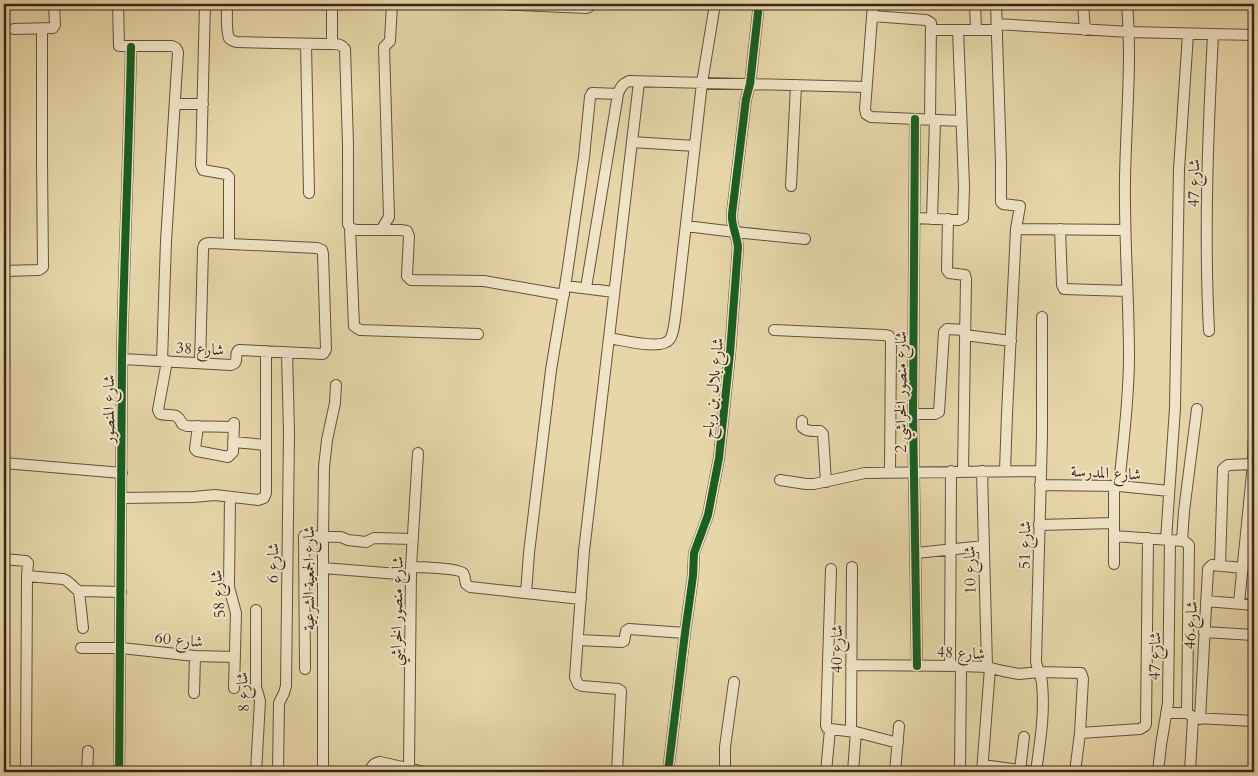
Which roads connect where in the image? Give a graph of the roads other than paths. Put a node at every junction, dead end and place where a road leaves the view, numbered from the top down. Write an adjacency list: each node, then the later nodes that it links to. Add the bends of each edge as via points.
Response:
1 (54, 4): 19 (street, via 55,25)
2 (118, 4): 30 (street, via 119,46)
3 (205, 4): 38 (street)
4 (226, 4): 28 (street, via 228,34 233,41)
5 (332, 4): 29 (street)
6 (392, 4): 53 (street, via 390,41 384,48 389,217)
7 (500, 4): 8 (street, via 586,8)
8 (590, 4)
9 (715, 4): 32 (street)
10 (759, 4): 33 (street, شارع بلال بن رباح)
11 (873, 4): 16 (street)
12 (975, 4): 22 (street)
13 (996, 4): 17 (street)
14 (1083, 4): 23 (street)
15 (1127, 4): 24 (street)
16 (872, 16): 20 (street, via 926,20 931,23); 35 (street)
17 (997, 27): 22 (street); 23 (street); 51 (street, via 1001,201 1020,206)
18 (14, 29): 19 (street)
19 (42, 29): 58 (street, via 43,267 39,270)
20 (932, 30): 21 (street); 40 (street)
21 (958, 30): 22 (street); 41 (street)
22 (976, 30)
23 (1085, 30): 24 (street)
24 (1130, 32): 25 (street); 54 (street)
25 (1188, 34): 26 (street); 98 (street, شارع 47, via 1179,169)
26 (1213, 34): 27 (street); 65 (street, شارع 47, via 1208,122)
27 (1254, 35)
28 (306, 44): 29 (street); 45 (street)
29 (332, 44): 50 (street, via 345,49)
30 (131, 46): 37 (street, via 176,48); 72 (street, شارع المنصور)
31 (639, 82): 32 (street); 36 (street, via 629,81); 42 (street)
32 (702, 83): 33 (street); 43 (street)
33 (750, 84): 34 (street); 55 (street, شارع بلال بن رباح, via 732,214)
34 (796, 85): 35 (street); 44 (street)
35 (866, 87): 39 (street, via 865,109 868,116)
36 (618, 94): 59 (street); 60 (street, via 592,93 590,97)
37 (175, 104): 38 (street); 73 (street, via 166,241)
38 (203, 104): 57 (street, via 200,166 228,175)
39 (916, 119): 40 (street); 46 (street, شارع منصور الخراشي 2)
40 (933, 120): 41 (street); 47 (street)
41 (961, 120): 48 (street, via 963,216 960,220)
42 (632, 142): 43 (street); 62 (street)
43 (695, 146): 49 (street)
44 (790, 186)
45 (309, 193)
46 (915, 218): 47 (street); 77 (street, شارع منصور الخراشي 2)
47 (932, 219): 48 (street)
48 (948, 219): 66 (street, via 947,270 966,276)
49 (686, 226): 55 (street); 68 (street, via 672,338 666,343 653,345)
50 (350, 228): 53 (street); 67 (street, via 355,328)
51 (1016, 229): 52 (street); 69 (street)
52 (1060, 229): 54 (street); 61 (street, via 1064,289)
53 (381, 230): 60 (street, via 404,230 408,233 407,276 410,280 484,281)
54 (1125, 230): 61 (street)
55 (735, 232): 56 (street); 132 (street, شارع بلال بن رباح, via 738,247 719,458 708,515 694,553)
56 (805, 239)
57 (229, 244): 71 (street, شارع 38, via 322,250 326,349 321,354); 74 (street, via 208,242 203,247)
58 (4, 271)
59 (586, 288): 60 (street); 62 (street)
60 (565, 290): 125 (street, via 544,424)
61 (1127, 291): 97 (street, via 1128,398)
62 (614, 292): 68 (street)
63 (1042, 317): 92 (street, شارع 51)
64 (774, 330): 90 (street, via 889,336)
65 (1209, 331)
66 (965, 332): 69 (street); 77 (street, via 947,329 944,332 939,412); 87 (street)
67 (478, 334)
68 (609, 338): 126 (street)
69 (1011, 341): 89 (street)
70 (266, 351): 71 (street, شارع 38); 74 (street, شارع 38, via 239,350 233,364); 82 (street)
71 (287, 352): 121 (street, شارع 6)
72 (122, 359): 73 (street, شارع 38); 93 (street, شارع المنصور)
73 (164, 361): 74 (street, شارع 38); 79 (street, via 158,412 177,416 182,424)
74 (200, 363)
75 (336, 385): 103 (street, شارع الجمعية الشرعية, via 324,467)
76 (1196, 409): 108 (street, via 1184,511)
77 (913, 414): 91 (street, شارع منصور الخراشي 2)
78 (802, 421): 95 (street, via 805,430 823,434)
79 (198, 426): 81 (street, via 234,424); 81 (street, via 198,452 228,457 233,452)
80 (1254, 433): 85 (street)
81 (234, 442): 82 (street)
82 (266, 445): 99 (street, via 264,498)
83 (418, 453): 106 (street, شارع منصور الخراشي)
84 (4, 463): 93 (street)
85 (1253, 470): 114 (street, via 1228,465 1223,469); 117 (street)
86 (951, 471): 87 (street); 91 (street); 110 (street)
87 (964, 471): 88 (street)
88 (982, 471): 89 (street); 109 (street, شارع 10)
89 (1005, 471): 92 (street)
90 (890, 472): 91 (street); 95 (street, via 865,472)
91 (914, 472): 111 (street, شارع منصور الخراشي 2)
92 (1041, 472): 96 (street, شارع 51)
93 (122, 473): 100 (street, شارع المنصور)
94 (780, 480): 95 (street, via 806,484)
95 (826, 482)
96 (1040, 485): 97 (street, شارع المدرسة); 102 (street, شارع 51)
97 (1117, 486): 98 (street, شارع المدرسة); 101 (street)
98 (1169, 491): 107 (street, شارع 47)
99 (230, 497): 100 (street); 139 (street, شارع 58, via 229,579 236,613)
100 (122, 498): 124 (street, شارع المنصور)
101 (1114, 523): 102 (street); 104 (street)
102 (1039, 525): 146 (street, شارع 51, via 1036,661)
103 (323, 536): 106 (street, via 366,542 374,538); 116 (street, شارع الجمعية الشرعية); 122 (street, via 304,535)
104 (1114, 536): 105 (street); 113 (street)
105 (1148, 538): 107 (street); 156 (street, via 1146,724 1140,729)
106 (413, 539): 119 (street, شارع منصور الخراشي)
107 (1168, 540): 108 (street); 150 (street, شارع 47)
108 (1185, 542): 151 (street, via 1189,546)
109 (984, 546): 110 (street); 144 (street, شارع 10)
110 (950, 550): 111 (street); 142 (street)
111 (916, 553): 141 (street, شارع منصور الخراشي 2)
112 (4, 558): 120 (street, via 28,563)
113 (1114, 564)
114 (1220, 566): 117 (street); 127 (street, شارع 46, via 1208,568)
115 (852, 567): 140 (street, شارع 40)
116 (323, 568): 119 (street); 169 (street, شارع الجمعية الشرعية)
117 (1243, 568): 128 (street)
118 (831, 569): 154 (street, via 826,725)
119 (411, 571): 125 (street, via 460,571 470,587); 161 (street, شارع منصور الخراشي)
120 (27, 576): 123 (street, via 66,580); 164 (street)
121 (287, 589): 122 (street); 168 (street, شارع 6, via 286,690 279,707)
122 (304, 589): 145 (street)
123 (79, 590): 124 (street); 131 (street)
124 (121, 592): 137 (street, شارع المنصور)
125 (526, 593): 126 (street)
126 (581, 599): 135 (street)
127 (1206, 601): 128 (street); 133 (street, شارع 46)
128 (1239, 604): 129 (street)
129 (1254, 605)
130 (256, 610): 167 (street, شارع 8, via 256,687 260,701)
131 (83, 628)
132 (685, 632): 135 (street, via 629,629 622,642); 172 (street, شارع بلال بن رباح)
133 (1204, 632): 134 (street); 151 (street, شارع 46)
134 (1254, 635)
135 (578, 640): 171 (street, via 575,677 578,684 621,692)
136 (81, 648): 137 (street, شارع 60)
137 (121, 648): 138 (street, شارع 60); 166 (street, شارع المنصور)
138 (195, 656): 139 (street, شارع 60); 149 (street)
139 (235, 657): 148 (street, شارع 58)
140 (851, 665): 141 (street, شارع 48); 155 (street, شارع 40)
141 (917, 666): 142 (street, شارع 48)
142 (950, 666): 143 (street, شارع 48)
143 (961, 666): 144 (street, شارع 48); 177 (street)
144 (988, 668): 146 (street, شارع 48, via 1019,674); 162 (street, شارع 10)
145 (305, 669)
146 (1039, 672): 156 (street, شارع 48, via 1077,672 1082,675); 178 (street, شارع 51, via 1043,721)
147 (734, 682): 173 (street)
148 (234, 688)
149 (194, 693)
150 (1166, 713): 151 (street); 180 (street, شارع 47)
151 (1193, 717): 152 (street); 181 (street)
152 (1254, 721)
153 (900, 726): 158 (street)
154 (830, 729): 155 (street); 174 (street)
155 (854, 732): 158 (street); 175 (street, شارع 40)
156 (1080, 733): 179 (street)
157 (1024, 737): 163 (street)
158 (898, 743): 176 (street)
159 (88, 751): 165 (street)
160 (372, 768): 161 (street, via 380,762)
161 (409, 769): 170 (street)
162 (982, 769): 163 (street)
163 (1020, 770): 178 (street)
164 (26, 772)
165 (87, 772)
166 (119, 772)
167 (256, 772)
168 (278, 772)
169 (323, 772)
170 (425, 772)
171 (617, 772)
172 (668, 772)
173 (725, 772)
174 (826, 772)
175 (853, 772)
176 (895, 772)
177 (960, 772)
178 (1035, 772)
179 (1076, 772)
180 (1158, 772)
181 (1190, 772)

